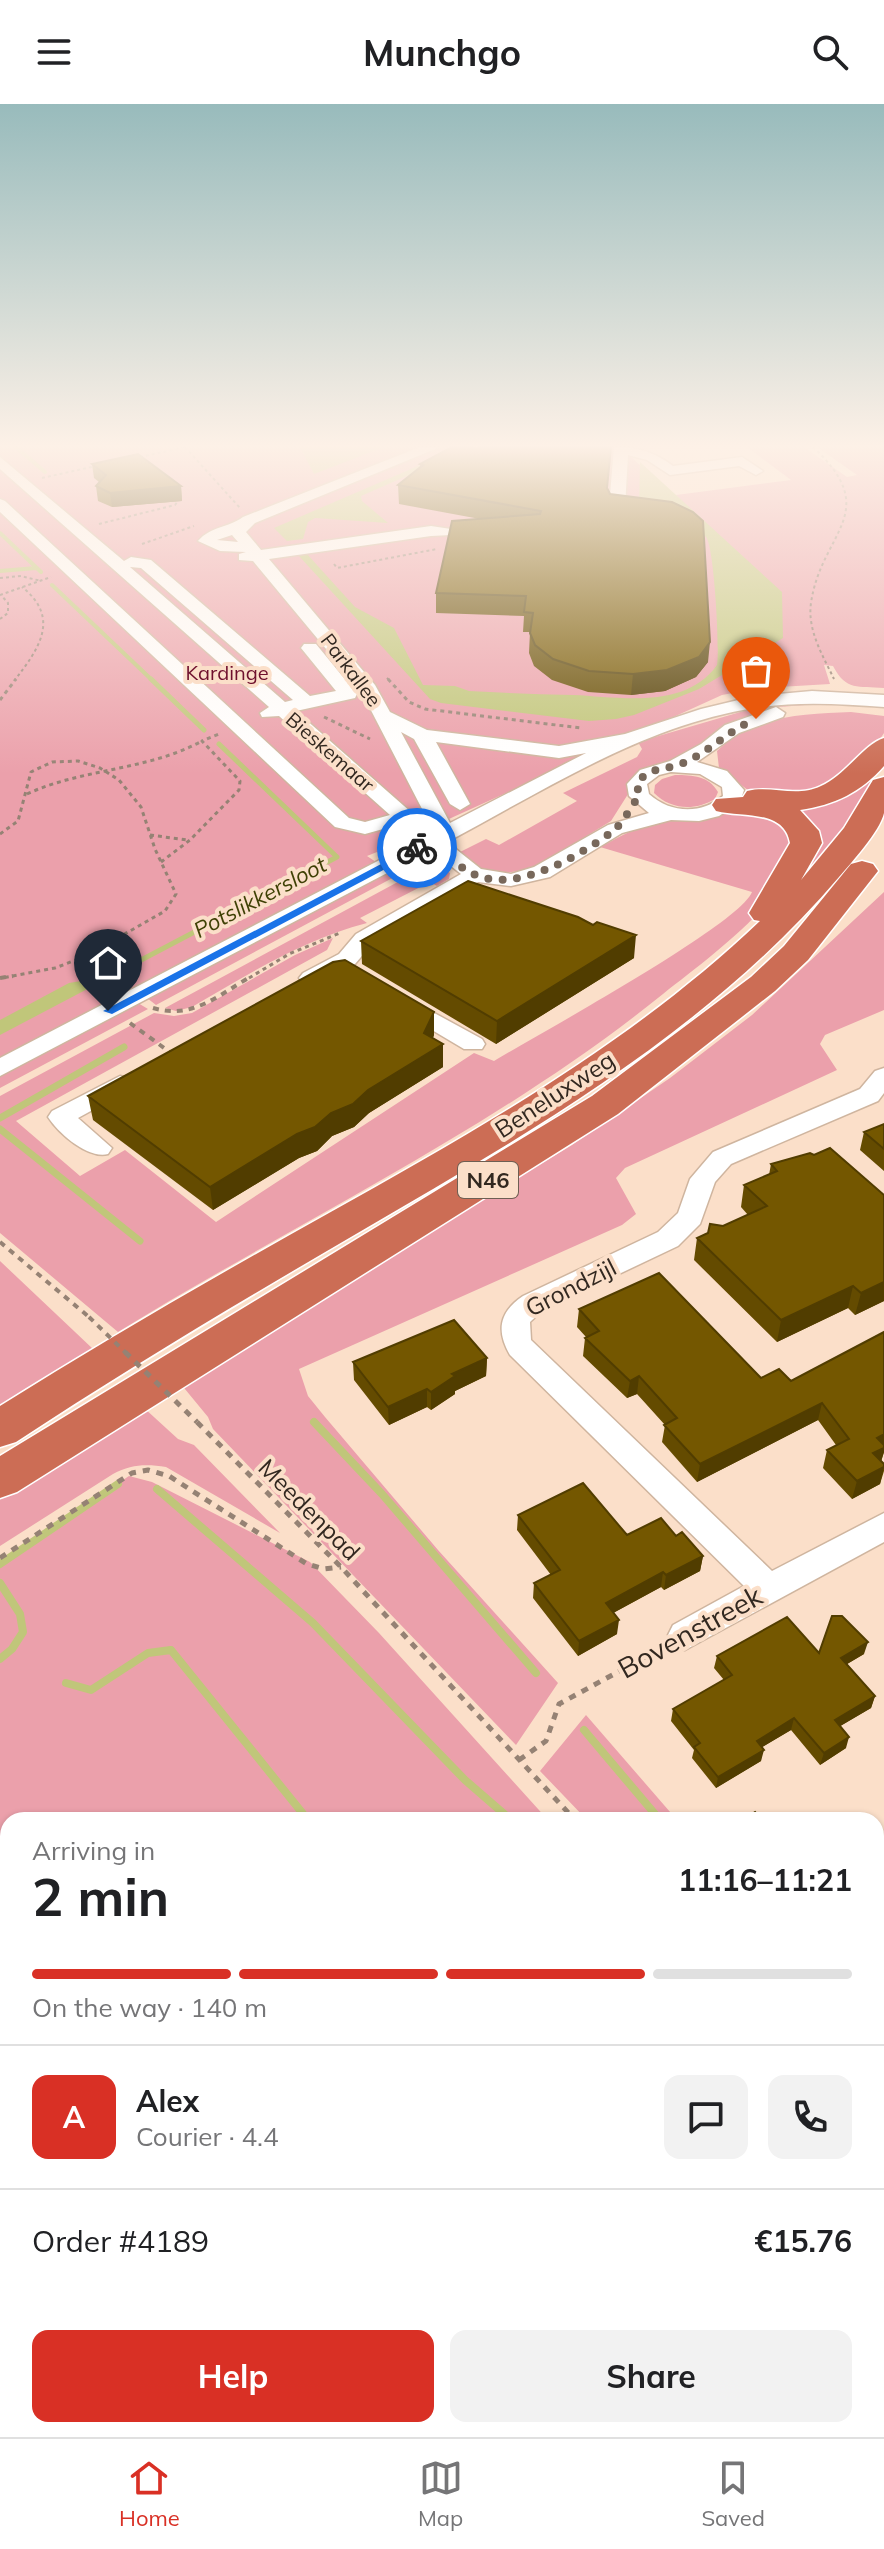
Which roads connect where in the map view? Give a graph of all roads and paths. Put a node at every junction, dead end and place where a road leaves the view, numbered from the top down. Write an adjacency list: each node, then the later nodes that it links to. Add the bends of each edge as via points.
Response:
1 (76, 556): 9 (street, Bieskemaar)
2 (91, 556): 9 (street, Bieskemaar)
3 (243, 556): 13 (street, via 236,559)
4 (257, 556): 25 (street, Parkallee, via 364,682)
5 (327, 556): 8 (street)
6 (408, 556): 8 (path, via 337,568)
7 (834, 556): 18 (path, via 814,587 811,611 816,642)
8 (334, 564)
9 (100, 572): 21 (street, via 145,563); 23 (street, Bieskemaar); 26 (street, Bieskemaar)
10 (0, 578): 11 (path)
11 (41, 581)
12 (22, 587): 19 (path, via 38,600 44,624 37,648)
13 (264, 592)
14 (1, 595): 15 (path, via 8,613)
15 (0, 619)
16 (300, 636): 21 (street, via 348,694)
17 (384, 674): 27 (path)
18 (836, 684)
19 (0, 700)
20 (884, 701): 22 (street)
21 (305, 703): 23 (street); 31 (path, via 311,711)
22 (862, 703): 24 (street); 29 (street, via 812,697 755,702); 34 (street, via 768,715 732,729)
23 (280, 710): 26 (street); 43 (street, Bieskemaar)
24 (884, 711)
25 (385, 716): 27 (street, Parkallee); 27 (street)
26 (235, 722): 30 (path, via 233,730); 43 (street, Bieskemaar, via 346,826 365,828)
27 (427, 726): 32 (street); 32 (path); 41 (street); 47 (street)
28 (582, 728): 32 (path)
29 (625, 740): 32 (street); 32 (street)
30 (202, 741): 36 (path, via 178,754); 48 (path, via 241,785)
31 (374, 741)
32 (564, 743): 41 (street); 47 (street)
33 (884, 747): 38 (highway, via 849,786 826,797 766,799)
34 (708, 748): 35 (street); 38 (street)
35 (675, 766): 38 (street); 40 (street, via 640,778)
36 (110, 772): 39 (path, via 57,780); 39 (path, via 85,762 53,762 28,776); 46 (path, via 137,801)
37 (884, 786): 62 (highway, Beneluxweg / N46, via 828,871 754,948)
38 (725, 789): 42 (street, via 702,814); 62 (highway, N46, via 797,821 806,843 770,908)
39 (27, 794): 45 (path, via 16,823)
40 (639, 796): 42 (street); 44 (street)
41 (460, 804): 47 (street)
42 (671, 813): 44 (street)
43 (405, 817): 47 (street)
44 (615, 829): 51 (street, via 533,876 502,881)
45 (0, 834)
46 (150, 835): 48 (path); 50 (path)
47 (438, 837): 51 (street); 67 (street)
48 (190, 840): 50 (path)
49 (884, 840): 54 (highway, Beneluxweg / N46)
50 (161, 862): 55 (path, via 175,889 170,907)
51 (475, 875): 58 (street, via 364,939)
52 (884, 886): 54 (highway, N46)
53 (326, 938): 63 (path, via 197,1008 173,1014)
54 (796, 953): 72 (highway, Beneluxweg / N46, via 721,1019 605,1105)
55 (86, 956): 56 (path); 57 (path)
56 (72, 963): 57 (path); 60 (path)
57 (88, 964): 59 (path)
58 (337, 964): 61 (street); 65 (street)
59 (100, 973)
60 (0, 978)
61 (296, 987)
62 (685, 1004): 71 (highway, Beneluxweg / N46, via 606,1064 511,1125 111,1356)
63 (155, 1009)
64 (130, 1023): 66 (path)
65 (473, 1044)
66 (173, 1055): 69 (street, via 61,1117)
67 (0, 1068)
68 (884, 1076): 76 (street, Grondzijl, via 869,1095 722,1158 703,1179 690,1217 668,1239 533,1303 513,1326 520,1347)
69 (99, 1148)
70 (0, 1242): 75 (path, Meedenpad, bridge, via 89,1317)
71 (0, 1429)
72 (0, 1479)
73 (884, 1526): 76 (street, Bovenstreek)
74 (0, 1558): 75 (path, via 132,1473 148,1470 169,1476 307,1564)
75 (341, 1567): 78 (path, Meedenpad)
76 (768, 1588): 77 (street, Bovenstreek)
77 (685, 1635): 78 (path, Bovenstreek, via 559,1704 546,1741)
78 (519, 1760): 79 (path, Meedenpad)
79 (568, 1812)

